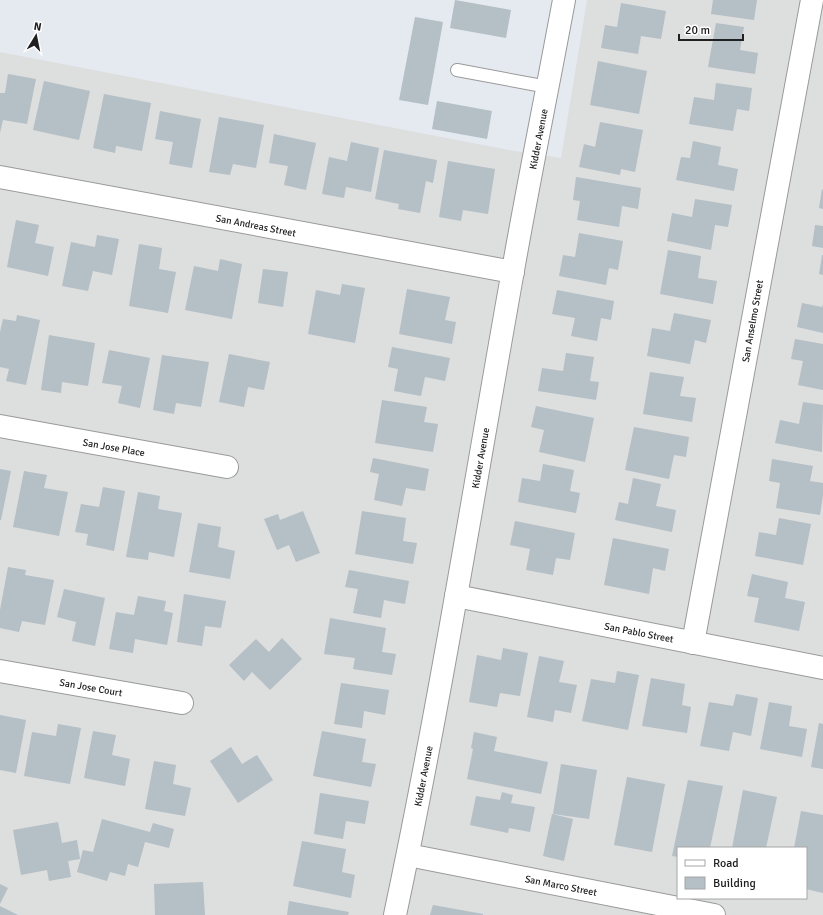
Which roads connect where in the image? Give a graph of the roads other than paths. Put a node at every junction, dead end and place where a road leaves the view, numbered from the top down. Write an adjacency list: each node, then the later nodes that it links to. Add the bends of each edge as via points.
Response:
1 (564, 0): 4 (street, Kidder Avenue)
2 (812, 0): 10 (street, San Anselmo Street)
3 (458, 70): 4 (lane)
4 (548, 87): 6 (street, Kidder Avenue)
5 (0, 177): 6 (street, San Andreas Street)
6 (513, 272): 9 (street, Kidder Avenue)
7 (0, 426): 8 (street, San Jose Place)
8 (227, 467)
9 (456, 596): 10 (street, San Pablo Street); 14 (street, Kidder Avenue)
10 (693, 643): 11 (street, San Pablo Street)
11 (823, 668)
12 (0, 671): 13 (street, San Jose Court)
13 (182, 703)
14 (408, 855): 15 (street, Kidder Avenue); 16 (street, San Marco Street)
15 (395, 915)
16 (714, 915)

